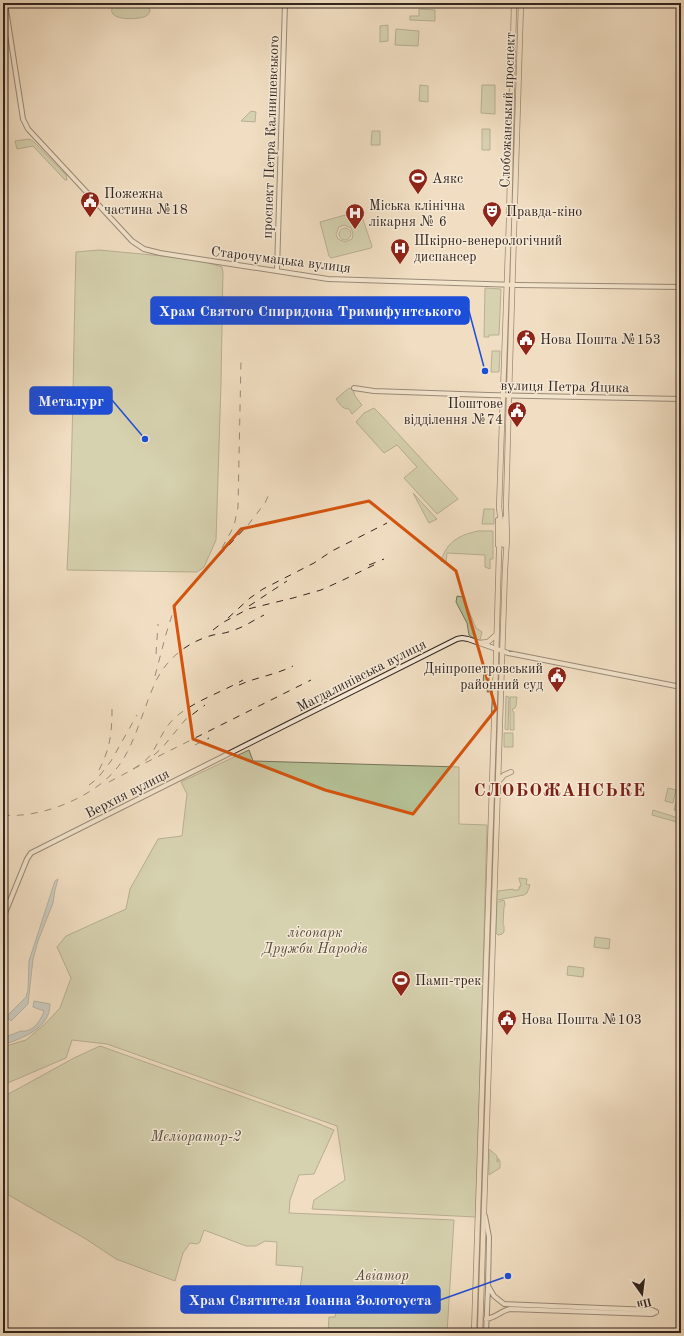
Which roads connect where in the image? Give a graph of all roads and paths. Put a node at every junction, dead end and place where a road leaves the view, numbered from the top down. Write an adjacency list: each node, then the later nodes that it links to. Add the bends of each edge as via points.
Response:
1 (4, 3): 5 (street, Старочумацька вулиця, via 23,119 28,129 132,241 144,249 160,253)
2 (285, 3): 5 (street, проспект Петра Калнишевського)
3 (514, 3): 6 (main road, Слобожанський проспект)
4 (521, 3): 7 (main road, Слобожанський проспект)
5 (277, 271): 6 (street, Старочумацька вулиця, via 328,278)
6 (507, 284): 7 (street, Старочумацька вулиця); 10 (main road, Слобожанський проспект)
7 (512, 285): 8 (street, Старочумацька вулиця); 10 (main road, Слобожанський проспект)
8 (681, 288)
9 (354, 388): 10 (street, вулиця Петра Яцика)
10 (506, 396): 11 (street, вулиця Петра Яцика); 12 (main road, Слобожанський проспект, via 499,506 501,526); 15 (main road, Слобожанський проспект)
11 (681, 399)
12 (496, 635): 13 (main road, via 488,642); 14 (main road, Слобожанський проспект)
13 (479, 643): 14 (street, Магдалинівська вулиця); 17 (street, Магдалинівська вулиця, via 462,638 453,641)
14 (496, 649): 15 (street, Магдалинівська вулиця); 25 (main road, Слобожанський проспект)
15 (502, 652): 16 (street, Магдалинівська вулиця); 19 (main road, Слобожанський проспект)
16 (681, 687)
17 (232, 752): 20 (street, Верхня вулиця, via 31,853)
18 (510, 772): 19 (main road)
19 (498, 782): 21 (main road, Слобожанський проспект)
20 (3, 918)
21 (485, 1215): 22 (street, via 489,1237); 26 (main road, Слобожанський проспект)
22 (488, 1286): 23 (street, via 494,1296 508,1305); 24 (street)
23 (575, 1309): 23 (street, via 652,1314 656,1312 652,1310); 24 (street, via 510,1309)
24 (486, 1319): 27 (street)
25 (474, 1333)
26 (480, 1333)
27 (486, 1333)

